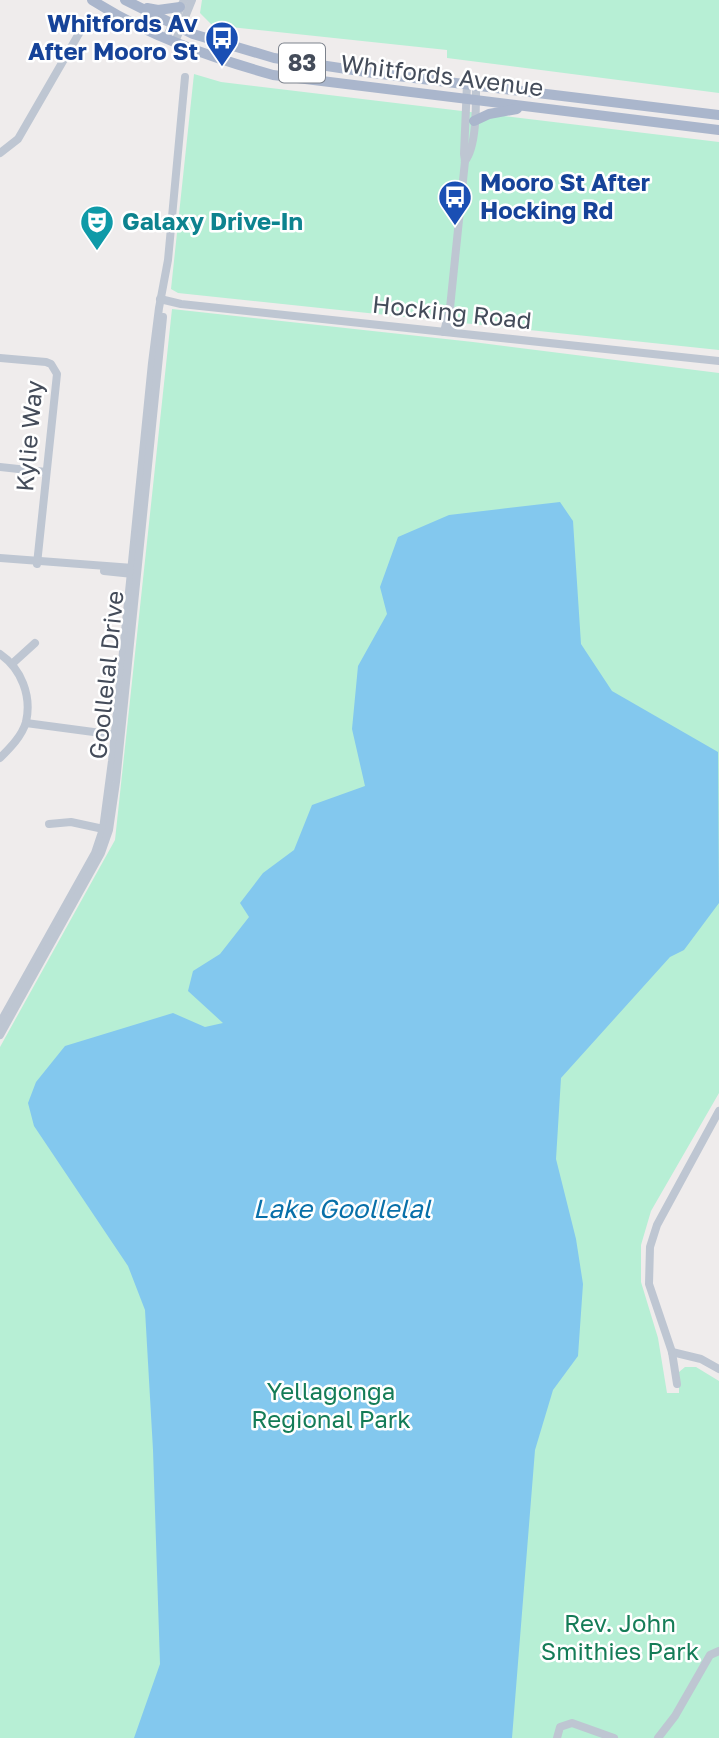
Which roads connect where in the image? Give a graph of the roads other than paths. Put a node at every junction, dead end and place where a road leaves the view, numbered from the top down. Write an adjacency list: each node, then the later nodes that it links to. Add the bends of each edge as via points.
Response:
1 (92, 0): 8 (main road, Whitfords Avenue / 83)
2 (125, 0): 5 (main road, Whitfords Avenue / 83)
3 (192, 0): 6 (street)
4 (182, 4): 5 (main road, via 158,10); 6 (street)
5 (136, 7): 6 (main road, Whitfords Avenue / 83)
6 (176, 27): 8 (street); 10 (main road, Whitfords Avenue / 83, via 274,58)
7 (81, 30): 16 (street, via 18,139)
8 (170, 40): 11 (main road, Whitfords Avenue / 83, via 273,75)
9 (185, 78): 18 (street, Goollelal Drive)
10 (471, 84): 11 (street); 13 (main road, Whitfords Avenue / 83)
11 (471, 100): 12 (main road, Whitfords Avenue / 83); 14 (street); 17 (street)
12 (528, 107): 14 (main road); 15 (main road, Whitfords Avenue / 83)
13 (719, 115)
14 (474, 121): 17 (street)
15 (719, 130)
16 (0, 153)
17 (466, 161): 19 (street)
18 (163, 300): 19 (street, Hocking Road); 26 (street, Goollelal Drive)
19 (447, 332): 21 (street, Hocking Road)
20 (0, 358): 23 (street, Kylie Way, via 46,362 57,373)
21 (719, 361)
22 (0, 467): 23 (street)
23 (46, 472): 25 (street, Kylie Way)
24 (0, 560): 25 (street)
25 (38, 561): 26 (street)
26 (133, 571): 31 (street, Goollelal Drive)
27 (35, 643): 29 (street)
28 (0, 653): 29 (street)
29 (13, 663): 30 (street, via 24,687)
30 (26, 723): 31 (street); 32 (street)
31 (117, 735): 34 (street, Goollelal Drive)
32 (0, 758)
33 (49, 824): 34 (street, via 71,822)
34 (106, 829): 35 (street, Goollelal Drive)
35 (0, 1031)
36 (718, 1113): 37 (street, via 657,1225 650,1247 649,1284)
37 (672, 1352): 38 (street); 39 (street)
38 (719, 1369)
39 (677, 1384)
40 (719, 1651): 43 (street, via 710,1655)
41 (557, 1738): 42 (street, via 560,1727 572,1723)
42 (614, 1738)
43 (658, 1738)

